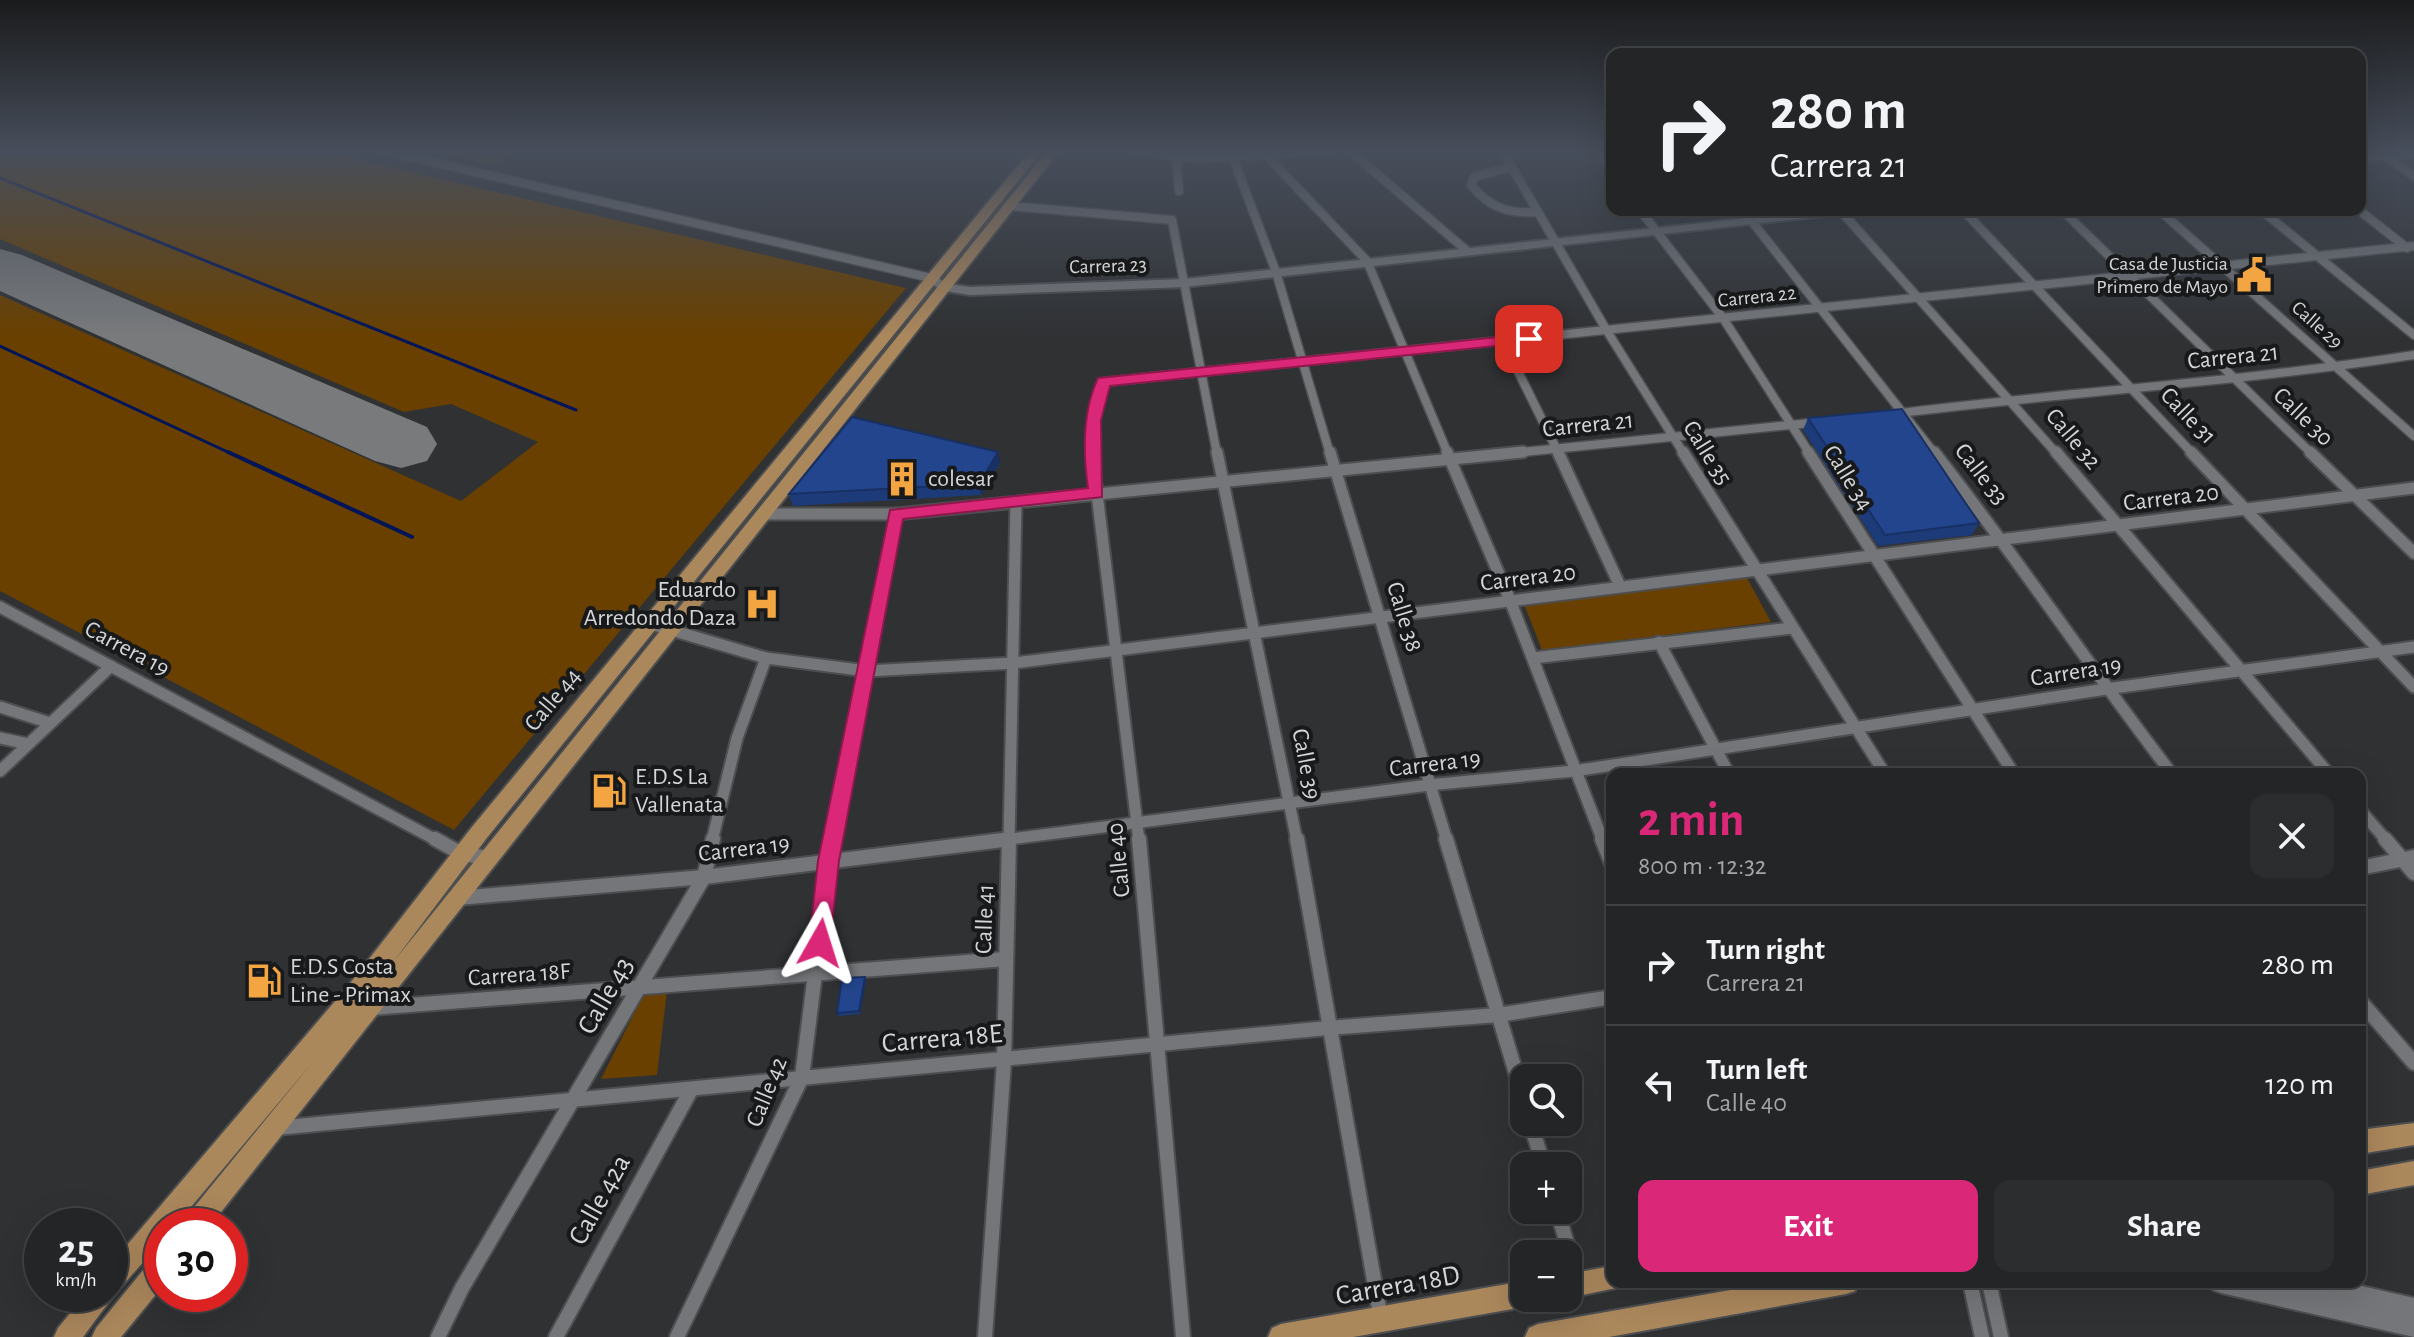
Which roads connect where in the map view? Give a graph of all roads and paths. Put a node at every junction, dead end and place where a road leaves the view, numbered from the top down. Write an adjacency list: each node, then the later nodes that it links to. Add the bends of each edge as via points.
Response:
1 (645, 212): 27 (street, Carrera 23)
2 (990, 212): 27 (main road, Calle 44)
3 (1004, 212): 27 (main road, Calle 44)
4 (1084, 212): 28 (street, Calle 39, via 1172,220)
5 (1253, 212): 25 (street, Calle 38)
6 (1321, 212): 23 (street)
7 (1422, 212): 21 (street)
8 (1538, 212): 19 (street, Calle 35)
9 (2366, 215): 20 (street)
10 (1644, 216): 18 (street, Calle 34)
11 (1742, 216): 18 (street, Carrera 23)
12 (1749, 216): 31 (street, Calle 33)
13 (1849, 216): 30 (street, Calle 32)
14 (1969, 216): 29 (street, Calle 31)
15 (2068, 216): 26 (street, Calle 30)
16 (2166, 216): 24 (street, Calle 29)
17 (2268, 216): 22 (street)
18 (1655, 230): 19 (street, Carrera 23); 32 (street, Calle 34)
19 (1553, 241): 21 (street, Carrera 23); 33 (street, Calle 35)
20 (2411, 249): 22 (street, Carrera 22)
21 (1466, 250): 23 (street, Carrera 23)
22 (2317, 256): 24 (street, Carrera 22); 34 (street)
23 (1367, 261): 25 (street, Carrera 23); 36 (street)
24 (2223, 266): 26 (street, Carrera 22); 39 (street, Calle 29)
25 (1276, 272): 28 (street, Carrera 23); 38 (street, Calle 38)
26 (2130, 276): 29 (street, Carrera 22); 41 (street, Calle 30)
27 (938, 282): 28 (street, Carrera 23, via 970,291); 60 (main road, Calle 44); 71 (main road, Calle 44)
28 (1184, 283): 40 (street, Calle 39)
29 (2035, 286): 30 (street, Carrera 22); 43 (street, Calle 31)
30 (1918, 298): 31 (street, Carrera 22); 44 (street, Calle 32)
31 (1823, 308): 32 (street, Carrera 22); 45 (street, Calle 33)
32 (1723, 318): 33 (street, Carrera 22); 48 (street, Calle 34)
33 (1607, 331): 35 (street, Carrera 22); 50 (street, Calle 35)
34 (2414, 335)
35 (1503, 341): 36 (street, Carrera 22); 51 (street)
36 (1405, 352): 38 (street, Carrera 22); 52 (street)
37 (2414, 355): 39 (street, Carrera 21)
38 (1302, 362): 40 (street, Carrera 22); 53 (street, Calle 38)
39 (2337, 367): 41 (street, Carrera 21); 49 (street, Calle 29)
40 (1202, 373): 42 (street, Carrera 22); 54 (street, Calle 39)
41 (2233, 377): 43 (street, Carrera 21); 57 (street, Calle 30)
42 (1104, 382): 56 (street, Calle 40, via 1094,420)
43 (2131, 388): 44 (street, Carrera 21); 59 (street, Calle 31)
44 (2011, 399): 45 (street, Carrera 21); 62 (street, Calle 32)
45 (1906, 413): 46 (street, Carrera 21); 63 (street, Calle 33)
46 (1878, 416)
47 (1834, 420): 48 (street, Carrera 21)
48 (1791, 425): 50 (street, Carrera 21); 65 (street, Calle 34)
49 (2414, 436)
50 (1674, 437): 51 (street, Carrera 21); 66 (street, Calle 35)
51 (1557, 449): 52 (street, Carrera 21); 67 (street)
52 (1450, 458): 53 (street, Carrera 21); 68 (street)
53 (1335, 471): 54 (street, Carrera 21); 70 (street, Calle 38)
54 (1222, 480): 56 (street, Carrera 21); 74 (street, Calle 39)
55 (2414, 488): 57 (street, Carrera 20)
56 (1096, 493): 58 (street, Carrera 21); 77 (street, Calle 40)
57 (2356, 495): 59 (street, Carrera 20); 64 (street, Calle 30)
58 (1016, 503): 61 (street, Carrera 21); 81 (street, Calle 41)
59 (2245, 509): 62 (street, Carrera 20); 78 (street, Calle 31)
60 (765, 514): 61 (street, Carrera 21); 73 (main road, Calle 44)
61 (896, 514): 83 (street, Calle 42)
62 (2115, 525): 63 (street, Carrera 20); 84 (street, Calle 32)
63 (2003, 539): 65 (street, Carrera 20); 86 (street, Calle 33)
64 (2414, 553)
65 (1873, 555): 66 (street, Carrera 20); 88 (street, Calle 34)
66 (1756, 569): 67 (street, Carrera 20); 72 (street, Calle 35)
67 (1620, 586): 68 (street, Carrera 20)
68 (1510, 600): 70 (street, Carrera 20); 80 (street)
69 (0, 607): 82 (street, Carrera 19)
70 (1379, 616): 74 (street, Carrera 20); 101 (street, Calle 38)
71 (651, 624): 73 (street, Carrera 20); 107 (main road, Calle 44)
72 (1792, 628): 75 (street); 90 (street, Calle 35)
73 (672, 629): 79 (street, Carrera 20); 108 (main road, Calle 44)
74 (1257, 633): 77 (street, Carrera 20); 102 (street, Calle 39)
75 (1659, 642): 80 (street); 93 (street)
76 (2414, 647): 78 (street, Carrera 19)
77 (1118, 651): 81 (street, Carrera 20); 104 (street, Calle 40)
78 (2379, 651): 84 (street, Carrera 19); 85 (street, Calle 31)
79 (766, 658): 83 (street, Carrera 20); 113 (street, Calle 43, via 737,738)
80 (1533, 658): 100 (street)
81 (1014, 663): 83 (street, Carrera 20); 105 (street, Calle 41)
82 (111, 666): 89 (street); 107 (street, Carrera 19)
83 (867, 671): 110 (street, Calle 42)
84 (2239, 671): 86 (street, Carrera 19); 98 (street, Calle 32)
85 (2414, 687)
86 (2106, 689): 88 (street, Carrera 19); 97 (street, Calle 33)
87 (0, 707): 89 (street)
88 (1971, 711): 90 (street, Carrera 19); 96 (street, Calle 34)
89 (50, 723): 92 (street)
90 (1856, 730): 93 (street, Carrera 19); 95 (street, Calle 35)
91 (0, 738): 92 (street)
92 (28, 744): 99 (street)
93 (1717, 750): 94 (street); 100 (street, Carrera 19)
94 (1726, 768)
95 (1881, 768)
96 (2010, 768)
97 (2167, 768)
98 (2324, 768)
99 (0, 771)
100 (1574, 771): 101 (street, Carrera 19); 106 (street)
101 (1429, 785): 102 (street, Carrera 19); 121 (street, Calle 38)
102 (1291, 805): 104 (street, Carrera 19); 122 (street, Calle 39)
103 (2366, 816): 109 (street)
104 (1137, 822): 105 (street, Carrera 19); 123 (street, Calle 40)
105 (1011, 838): 110 (street, Carrera 19); 115 (street, Calle 41)
106 (1606, 849)
107 (462, 854): 108 (street, Carrera 19); 136 (main road, Calle 44, via 356,993)
108 (489, 858): 114 (main road, Calle 44)
109 (2408, 858): 111 (street); 112 (street)
110 (828, 861): 113 (street, Carrera 19); 116 (street, Calle 42)
111 (2366, 867)
112 (2414, 873)
113 (704, 877): 114 (street, Carrera 19); 117 (street, Calle 43)
114 (458, 898): 119 (main road, Calle 44)
115 (1006, 959): 116 (street, Carrera 18F); 124 (street, Calle 41)
116 (817, 971): 117 (street, Carrera 18F); 127 (street, Calle 42)
117 (637, 989): 119 (street, Carrera 18F); 129 (street, Calle 43)
118 (1606, 998): 121 (street, Carrera 18E)
119 (371, 1008): 130 (main road, Calle 44)
120 (2366, 1008): 125 (street)
121 (1498, 1015): 122 (street, Carrera 18E); 126 (street, Calle 38)
122 (1328, 1028): 123 (street, Carrera 18E); 148 (street, Calle 39)
123 (1158, 1043): 124 (street, Carrera 18E); 156 (street, Calle 40)
124 (1004, 1061): 127 (street, Carrera 18E); 155 (street, Calle 41)
125 (2414, 1063)
126 (1513, 1064)
127 (802, 1077): 128 (street, Carrera 18E); 154 (street, Calle 42)
128 (691, 1090): 129 (street, Carrera 18E); 153 (street, Calle 42a)
129 (573, 1099): 130 (street, Carrera 18E); 152 (street, Calle 43)
130 (276, 1128): 135 (main road, Calle 44)
131 (2414, 1134): 132 (main road)
132 (2366, 1141)
133 (2414, 1173): 134 (main road)
134 (2366, 1182)
135 (210, 1208)
136 (128, 1263)
137 (1606, 1279): 138 (main road)
138 (1582, 1284)
139 (1813, 1288): 158 (main road)
140 (1971, 1288): 159 (street)
141 (1990, 1288): 160 (street)
142 (2247, 1288): 149 (street)
143 (2321, 1288): 146 (street)
144 (144, 1289): 151 (main road)
145 (1510, 1297): 148 (main road, Carrera 18D)
146 (2414, 1309)
147 (87, 1312): 150 (main road)
148 (1381, 1320): 157 (main road, Carrera 18D)
149 (2414, 1327)
150 (67, 1337)
151 (105, 1337)
152 (438, 1337)
153 (556, 1337)
154 (677, 1337)
155 (985, 1337)
156 (1183, 1337)
157 (1281, 1337)
158 (1539, 1337)
159 (1982, 1337)
160 (2001, 1337)

